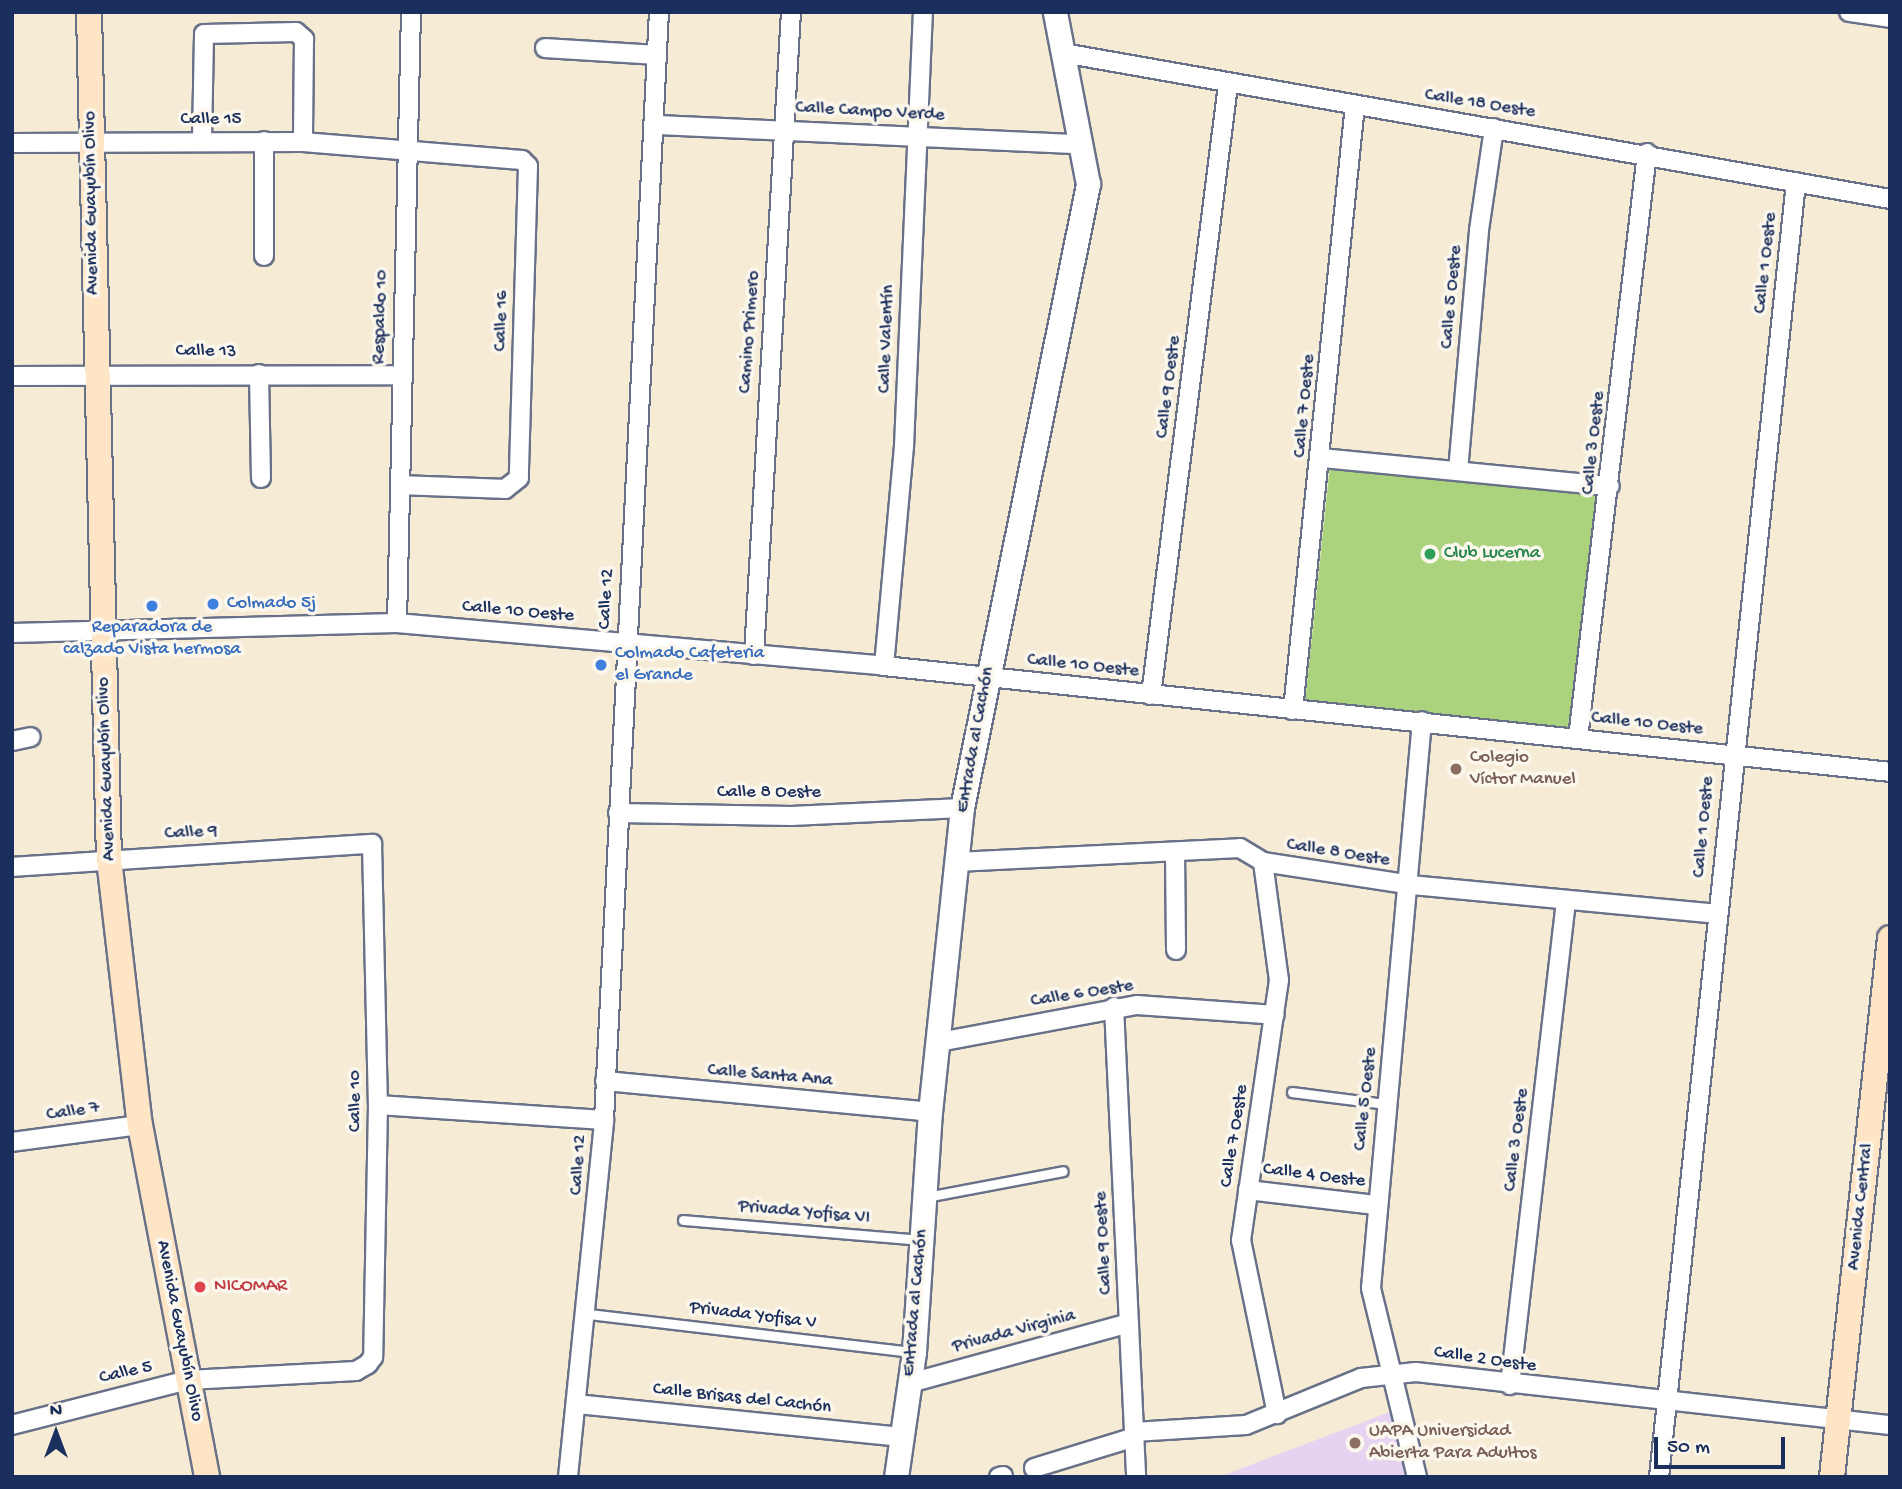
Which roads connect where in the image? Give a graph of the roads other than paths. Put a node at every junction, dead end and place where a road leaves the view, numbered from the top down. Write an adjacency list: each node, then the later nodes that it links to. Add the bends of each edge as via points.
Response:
1 (89, 12): 22 (main road, Avenida Guayubín Olivo)
2 (411, 12): 24 (street, Respaldo 10)
3 (659, 12): 11 (street, Calle 12)
4 (791, 12): 16 (street, Camino Primero)
5 (923, 12): 17 (street, Calle Valentín)
6 (1055, 12): 10 (street, Entrada al Cachón)
7 (1849, 12): 8 (street)
8 (1890, 18)
9 (545, 48): 11 (street)
10 (1063, 53): 12 (street, Calle 18 Oeste); 23 (street, Entrada al Cachón)
11 (657, 55): 14 (street, Calle 12)
12 (1228, 85): 13 (street, Calle 18 Oeste); 45 (street, Calle 9 Oeste)
13 (1355, 105): 15 (street, Calle 18 Oeste); 33 (street, Calle 7 Oeste)
14 (656, 125): 16 (street, Calle Campo Verde); 41 (street, Calle 12)
15 (1494, 128): 25 (street, Calle 18 Oeste); 34 (street, Calle 5 Oeste)
16 (788, 129): 17 (street, Calle Campo Verde); 42 (street, Camino Primero)
17 (915, 135): 23 (street, Calle Campo Verde); 43 (street, Calle Valentín, via 904,446)
18 (202, 140): 19 (street, Calle 15); 20 (street, via 204,34 296,32 304,39); 22 (street, Calle 15)
19 (264, 141): 20 (street, Calle 15); 28 (street)
20 (303, 142): 24 (street, Calle 15)
21 (12, 143): 22 (street, Calle 15)
22 (91, 143): 29 (main road, Avenida Guayubín Olivo)
23 (1081, 145): 44 (street, Entrada al Cachón, via 1088,184)
24 (409, 151): 31 (street, Respaldo 10); 36 (street, Calle 16, via 514,155 528,166 519,478 505,489)
25 (1647, 153): 26 (street, Calle 18 Oeste); 37 (street, Calle 3 Oeste)
26 (1796, 182): 27 (street, Calle 18 Oeste); 51 (street, Calle 1 Oeste)
27 (1890, 199)
28 (264, 256)
29 (95, 372): 30 (street, Calle 13); 32 (street, Calle 13); 39 (main road, Avenida Guayubín Olivo)
30 (259, 374): 31 (street, Calle 13); 35 (street)
31 (400, 374): 36 (street, Respaldo 10)
32 (12, 376)
33 (1322, 458): 34 (street); 46 (street, Calle 7 Oeste)
34 (1458, 471): 37 (street)
35 (261, 478)
36 (401, 485): 38 (street, Respaldo 10)
37 (1610, 486): 49 (street, Calle 3 Oeste)
38 (397, 623): 39 (street, Calle 10 Oeste); 41 (street, Calle 10 Oeste)
39 (102, 626): 40 (street, Calle 10 Oeste); 57 (main road, Avenida Guayubín Olivo)
40 (12, 633)
41 (626, 642): 42 (street, Calle 10 Oeste); 54 (street, Calle 12)
42 (754, 655): 43 (street, Calle 10 Oeste)
43 (884, 666): 44 (street, Calle 10 Oeste)
44 (987, 677): 45 (street, Calle 10 Oeste); 53 (street, Entrada al Cachón)
45 (1151, 695): 46 (street, Calle 10 Oeste)
46 (1293, 710): 47 (street, Calle 10 Oeste)
47 (1422, 721): 49 (street, Calle 10 Oeste); 61 (street, Calle 5 Oeste)
48 (31, 737): 50 (street)
49 (1578, 738): 51 (street, Calle 10 Oeste)
50 (12, 741)
51 (1732, 754): 52 (street, Calle 10 Oeste); 63 (street, Calle 1 Oeste)
52 (1890, 772)
53 (962, 808): 54 (street, Calle 8 Oeste, via 791,816); 58 (street, Entrada al Cachón)
54 (618, 813): 69 (street, Calle 12)
55 (372, 844): 57 (street, Calle 9); 72 (street, Calle 10)
56 (1175, 852): 58 (street, Calle 8 Oeste); 59 (street, Calle 8 Oeste, via 1240,848); 65 (street)
57 (109, 859): 60 (street, Calle 9); 75 (main road, Avenida Guayubín Olivo)
58 (956, 862): 68 (street, Entrada al Cachón)
59 (1263, 862): 61 (street, Calle 8 Oeste); 67 (street, Calle 7 Oeste, via 1279,980)
60 (12, 867)
61 (1411, 885): 62 (street, Calle 8 Oeste); 71 (street, Calle 5 Oeste)
62 (1566, 901): 63 (street, Calle 8 Oeste); 90 (street, Calle 3 Oeste)
63 (1718, 915): 92 (street, Calle 1 Oeste)
64 (1890, 938): 94 (main road, Avenida Central)
65 (1177, 950)
66 (1114, 1007): 67 (street, Calle 6 Oeste); 68 (street, Calle 6 Oeste); 84 (street, Calle 9 Oeste)
67 (1275, 1015): 78 (street, Calle 7 Oeste)
68 (939, 1042): 73 (street, Entrada al Cachón)
69 (606, 1081): 73 (street, Calle Santa Ana); 74 (street, Calle 12)
70 (1292, 1092): 71 (lane)
71 (1386, 1104): 80 (street, Calle 5 Oeste)
72 (378, 1105): 74 (street); 86 (street, Calle 10)
73 (930, 1112): 79 (street, Entrada al Cachón)
74 (604, 1120): 83 (street, Calle 12)
75 (140, 1125): 76 (street, Calle 7); 88 (main road, Avenida Guayubín Olivo)
76 (12, 1142)
77 (1063, 1171): 79 (lane)
78 (1248, 1190): 80 (street, Calle 4 Oeste); 93 (street, Calle 7 Oeste, via 1241,1240)
79 (924, 1197): 82 (street, Entrada al Cachón)
80 (1375, 1205): 87 (street, Calle 5 Oeste, via 1371,1288)
81 (684, 1220): 82 (lane, Privada Yofisa VI)
82 (921, 1240): 85 (street, Entrada al Cachón)
83 (589, 1314): 85 (lane, Privada Yofisa V); 91 (street, Calle 12)
84 (1129, 1323): 89 (street, Privada Virginia); 97 (street, Calle 9 Oeste)
85 (914, 1352): 89 (street, Entrada al Cachón)
86 (373, 1357): 88 (street, Calle 5, via 356,1371)
87 (1389, 1373): 90 (street, Calle 2 Oeste); 93 (street, Calle 2 Oeste); 104 (street, Calle 5 Oeste)
88 (188, 1380): 95 (street, Calle 5); 100 (main road, Avenida Guayubín Olivo)
89 (910, 1383): 98 (street, Entrada al Cachón)
90 (1510, 1385): 92 (street, Calle 2 Oeste)
91 (577, 1404): 98 (street, Calle Brisas del Cachón); 101 (street, Calle 12)
92 (1668, 1404): 94 (street, Calle 2 Oeste); 105 (street, Calle 1 Oeste)
93 (1277, 1414): 97 (street, Calle 2 Oeste, via 1246,1426)
94 (1839, 1420): 96 (street, Calle 2 Oeste); 106 (main road, Avenida Central)
95 (12, 1425)
96 (1890, 1425)
97 (1134, 1435): 99 (street, Calle 2 Oeste); 103 (street, Calle 9 Oeste)
98 (902, 1437): 102 (street, Entrada al Cachón)
99 (1034, 1468)
100 (207, 1477)
101 (568, 1477)
102 (896, 1477)
103 (1136, 1477)
104 (1417, 1477)
105 (1658, 1477)
106 (1832, 1477)

